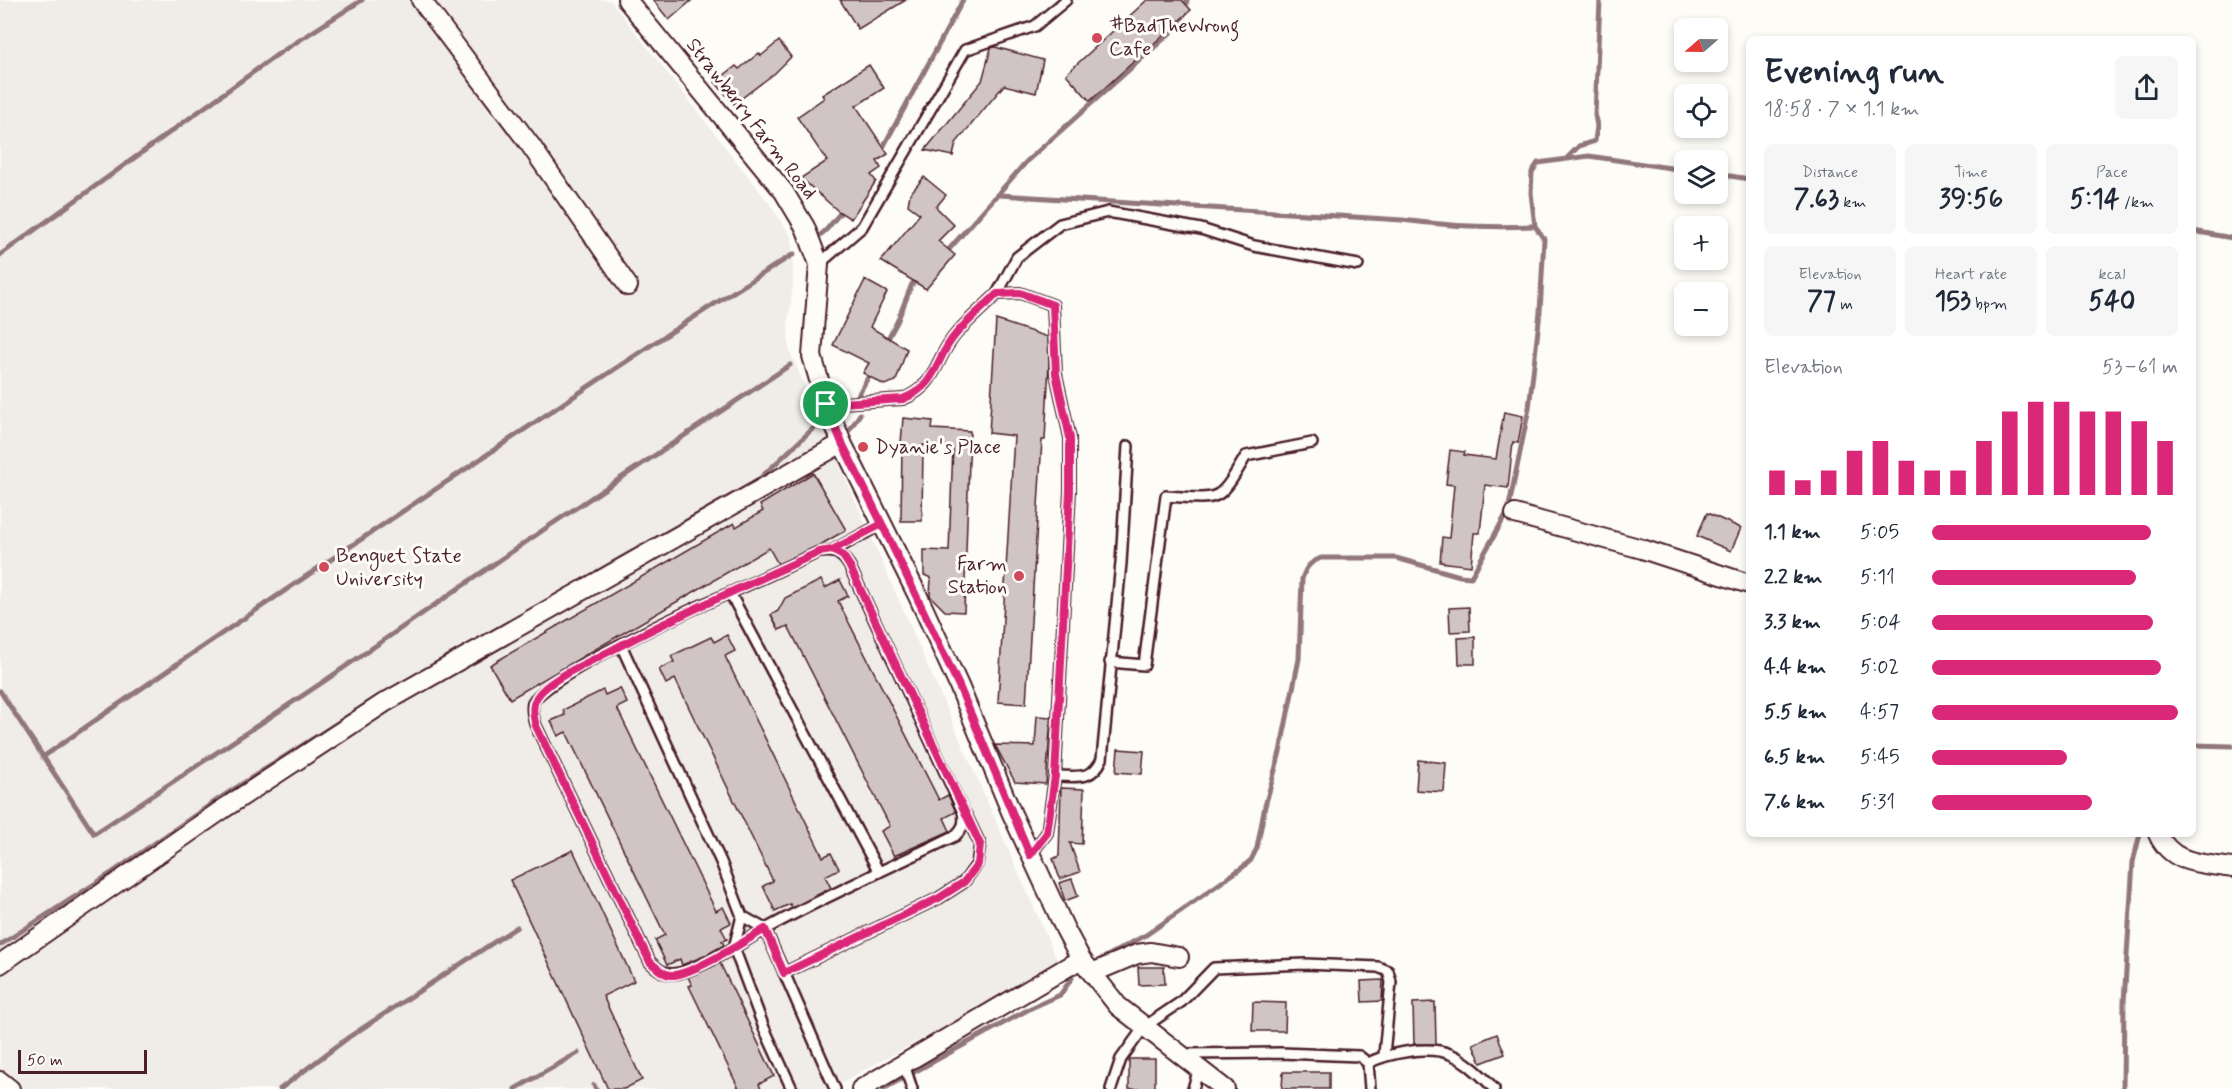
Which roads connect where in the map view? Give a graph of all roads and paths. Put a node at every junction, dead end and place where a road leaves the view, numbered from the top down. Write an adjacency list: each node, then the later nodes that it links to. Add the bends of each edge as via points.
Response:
1 (421, 0): 6 (street, via 531,146)
2 (627, 0): 4 (street, Strawberry Farm Road, via 784,192 805,227)
3 (1066, 0): 4 (lane, via 1035,26 964,50 862,227)
4 (819, 264): 8 (street, Strawberry Farm Road, via 812,356)
5 (1358, 265): 7 (lane, via 1108,212 1060,224 1017,258)
6 (628, 286)
7 (997, 294): 8 (lane, via 955,335 936,371 914,395); 19 (lane, via 1020,293 1053,305 1056,374 1070,438)
8 (826, 404): 9 (street, Strawberry Farm Road)
9 (842, 443): 13 (street, Strawberry Farm Road); 29 (street, via 384,704 223,809)
10 (1312, 443): 18 (lane, via 1246,456 1227,489 1212,499 1166,496 1144,665)
11 (1128, 446): 18 (lane)
12 (1515, 514): 15 (street)
13 (882, 524): 14 (lane); 22 (street, Strawberry Farm Road, via 959,686)
14 (832, 550): 16 (lane, via 819,552); 20 (lane, via 849,565)
15 (1746, 583)
16 (730, 593): 17 (lane); 24 (lane)
17 (621, 645): 25 (lane); 27 (lane, via 544,689 533,703 536,726 650,962 670,975)
18 (1110, 662): 19 (lane, via 1102,759 1093,773 1086,776)
19 (1055, 776): 22 (lane, via 1047,833)
20 (963, 811): 24 (lane, via 965,822 955,836); 31 (lane, via 980,844 978,864 964,882)
21 (2159, 837): 23 (street, via 2178,858)
22 (1030, 855): 30 (street, Strawberry Farm Road)
23 (2232, 868)
24 (879, 872): 26 (lane)
25 (742, 915): 26 (lane); 27 (lane)
26 (765, 929): 27 (lane); 31 (lane)
27 (734, 948): 41 (lane)
28 (1179, 957): 30 (street, via 1151,952)
29 (0, 964)
30 (1086, 966): 32 (street, Strawberry Farm Road, via 1118,1006); 36 (street)
31 (784, 973): 42 (lane)
32 (1144, 1027): 33 (street, Strawberry Farm Road); 34 (lane, via 1181,1002 1214,968 1305,964 1378,967 1388,970 1391,982); 44 (lane, via 1121,1059)
33 (1179, 1054): 35 (lane, via 1359,1056); 37 (street, Strawberry Farm Road)
34 (1384, 1055): 35 (lane); 48 (lane, via 1437,1051 1451,1054)
35 (1368, 1063): 47 (lane)
36 (905, 1068): 39 (lane); 43 (street)
37 (1199, 1068): 45 (lane); 46 (street, Strawberry Farm Road)
38 (0, 1081): 40 (street)
39 (911, 1085)
40 (10, 1089)
41 (792, 1089)
42 (835, 1089)
43 (861, 1089)
44 (1112, 1089)
45 (1193, 1089)
46 (1225, 1089)
47 (1370, 1089)
48 (1494, 1089)

